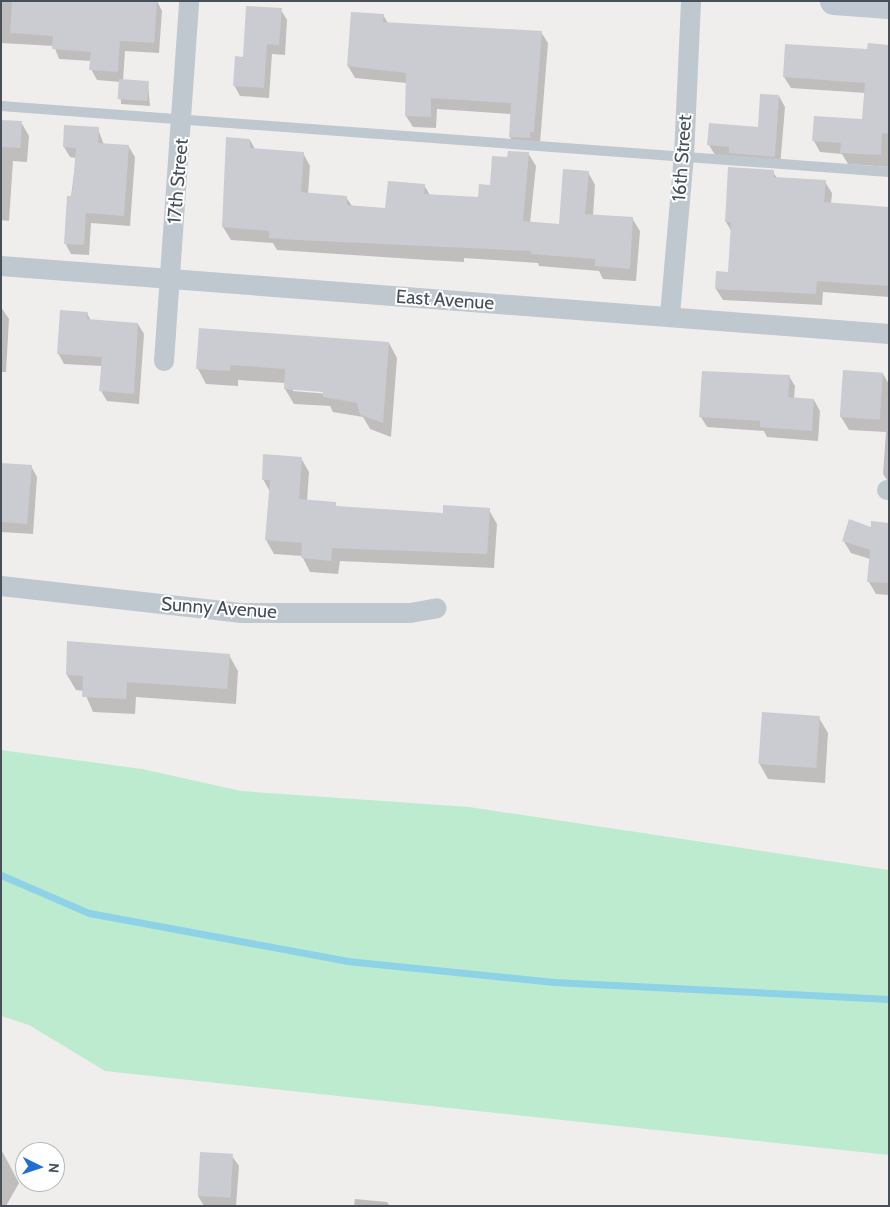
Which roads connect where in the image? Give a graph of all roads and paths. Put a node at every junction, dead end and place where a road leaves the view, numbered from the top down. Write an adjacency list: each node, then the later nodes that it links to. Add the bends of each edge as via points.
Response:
1 (189, 1): 6 (street, 17th Street)
2 (691, 1): 7 (street, 16th Street)
3 (834, 1): 4 (main road)
4 (889, 5)
5 (1, 106): 6 (lane)
6 (182, 119): 7 (lane); 10 (street, 17th Street)
7 (684, 156): 8 (lane); 11 (street, 16th Street)
8 (889, 172)
9 (1, 266): 10 (street, East Avenue)
10 (170, 280): 11 (street, East Avenue); 13 (street, 17th Street)
11 (670, 315): 12 (street, East Avenue)
12 (889, 334)
13 (164, 360)
14 (1, 586): 15 (street, Sunny Avenue, via 240,613 410,613)
15 (437, 608)

